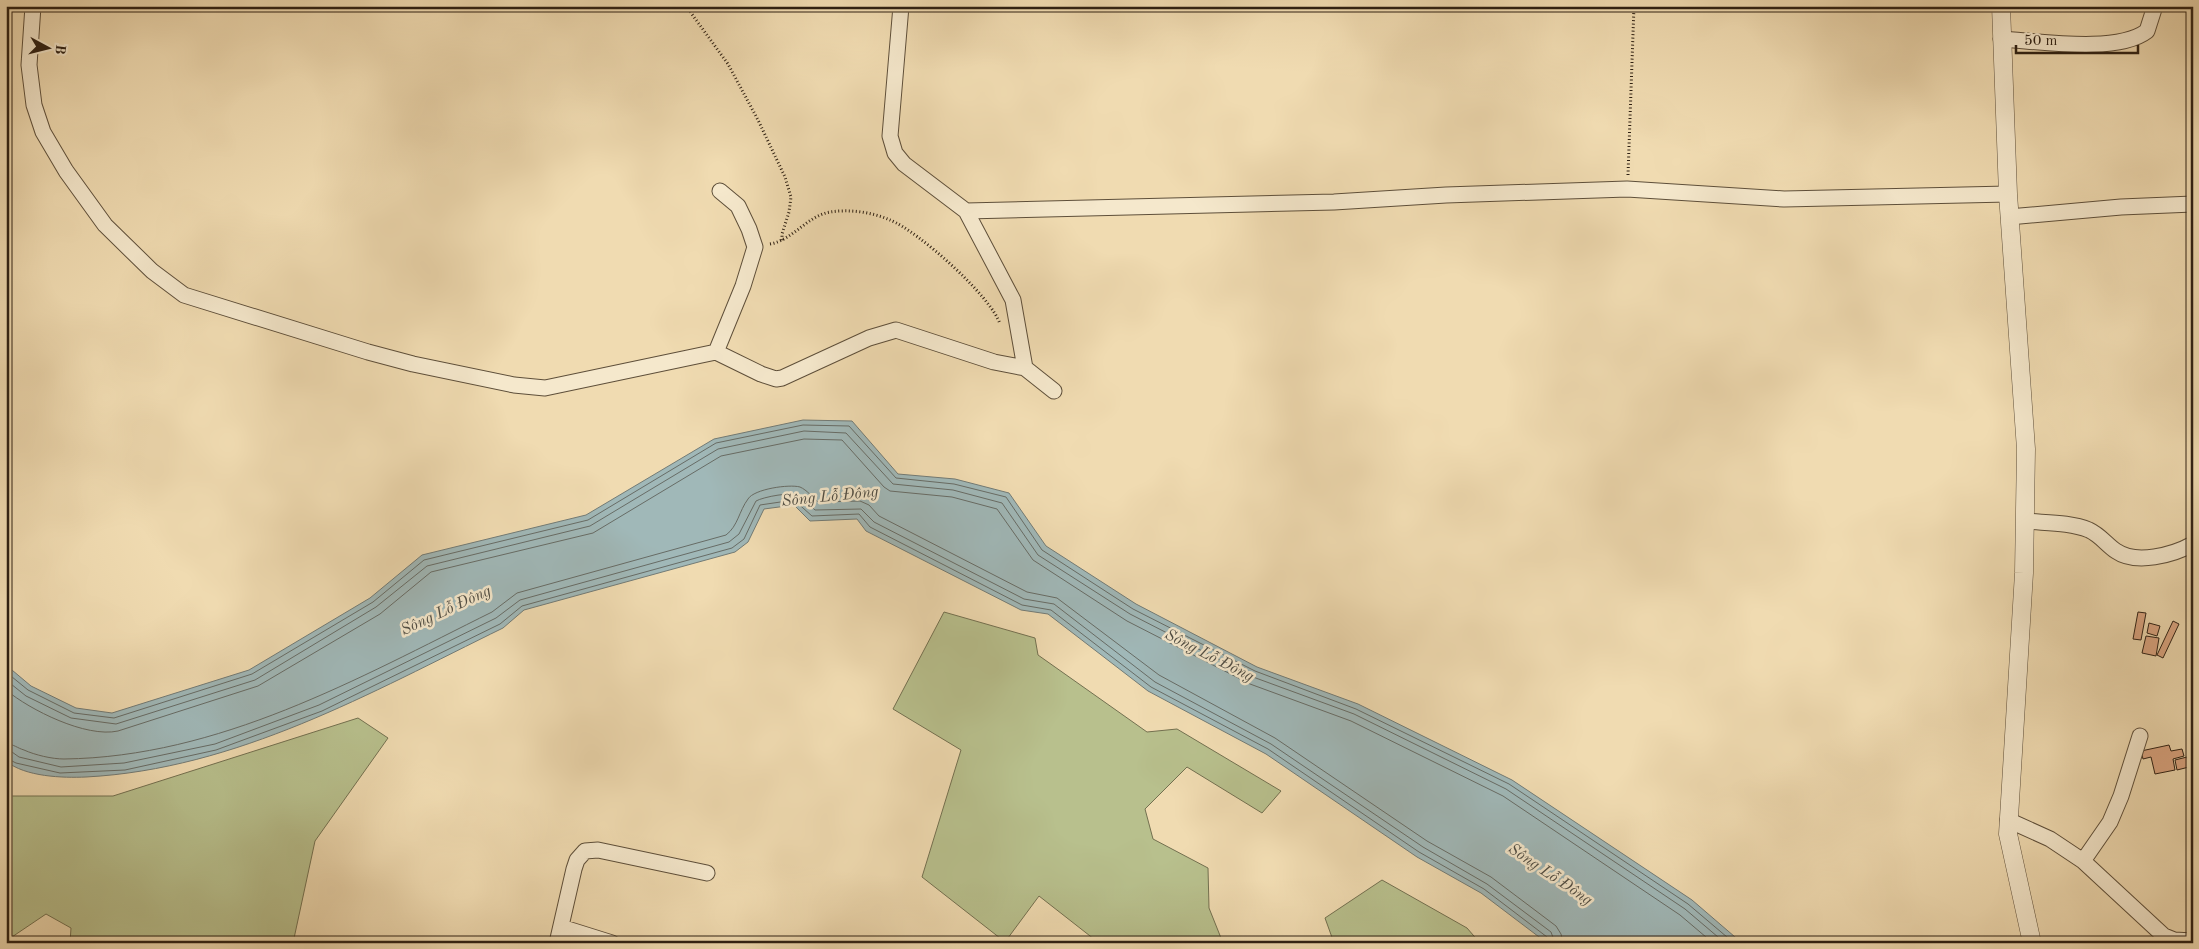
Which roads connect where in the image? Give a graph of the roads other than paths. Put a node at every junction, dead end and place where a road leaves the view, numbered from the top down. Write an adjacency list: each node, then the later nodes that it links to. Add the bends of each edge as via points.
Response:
1 (34, 6): 11 (street, via 30,43 31,85 42,132 105,224 152,271 184,294 414,364 538,388)
2 (901, 6): 9 (street, via 891,119 894,152 904,164)
3 (2001, 6): 5 (street)
4 (2155, 6): 5 (street, via 2147,31 2121,42 2098,45)
5 (2000, 39): 7 (street)
6 (720, 191): 11 (street, via 741,211 754,247 743,286)
7 (2008, 194): 9 (street, via 1798,199 1627,189 1342,202); 10 (street)
8 (2193, 204): 10 (street)
9 (966, 211): 12 (street, via 1013,300)
10 (2009, 217): 14 (street, via 2026,449)
11 (716, 352): 12 (street, via 776,379 869,338 896,330 994,362)
12 (1025, 368): 13 (street)
13 (1054, 391)
14 (2025, 521): 15 (street, via 2090,530 2118,553 2128,557 2167,554); 17 (street)
15 (2193, 544)
16 (2140, 736): 18 (street, via 2110,822)
17 (2008, 820): 18 (street, via 2050,839); 24 (street, via 2008,834)
18 (2083, 861): 21 (street, via 2164,936)
19 (707, 873): 20 (street, via 598,850 585,851 574,869)
20 (561, 927): 22 (street); 23 (street)
21 (2193, 941)
22 (557, 943)
23 (612, 943)
24 (2032, 943)

